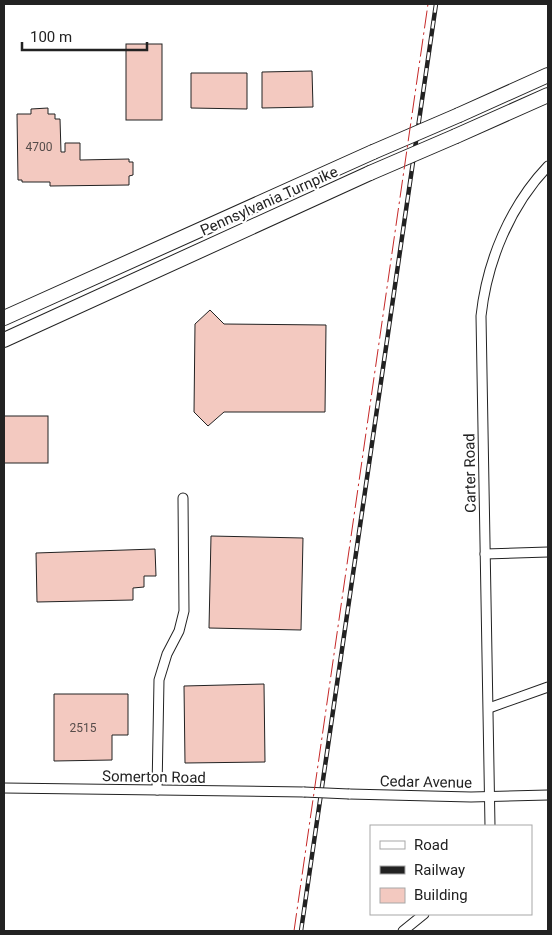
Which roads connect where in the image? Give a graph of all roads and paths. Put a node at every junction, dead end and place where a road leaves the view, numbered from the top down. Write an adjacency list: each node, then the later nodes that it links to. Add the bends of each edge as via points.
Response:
1 (548, 75): 4 (highway, Pennsylvania Turnpike, bridge)
2 (548, 95): 5 (highway, Pennsylvania Turnpike, bridge)
3 (548, 166): 8 (street, Carter Road, via 523,197 504,234 488,272 483,297 480,335)
4 (4, 318)
5 (4, 340)
6 (183, 498): 12 (street, via 184,611 159,680)
7 (548, 552): 8 (street)
8 (485, 554): 10 (street, Carter Road)
9 (548, 687): 10 (street)
10 (489, 708): 15 (street, Carter Road)
11 (4, 788): 12 (street, Somerton Road)
12 (157, 790): 13 (street, Somerton Road)
13 (304, 792): 15 (street, Cedar Avenue, bridge)
14 (548, 795): 15 (street, Cedar Avenue)
15 (491, 796): 16 (street, Carter Road)
16 (490, 825)
17 (423, 915): 18 (street)
18 (402, 931)

